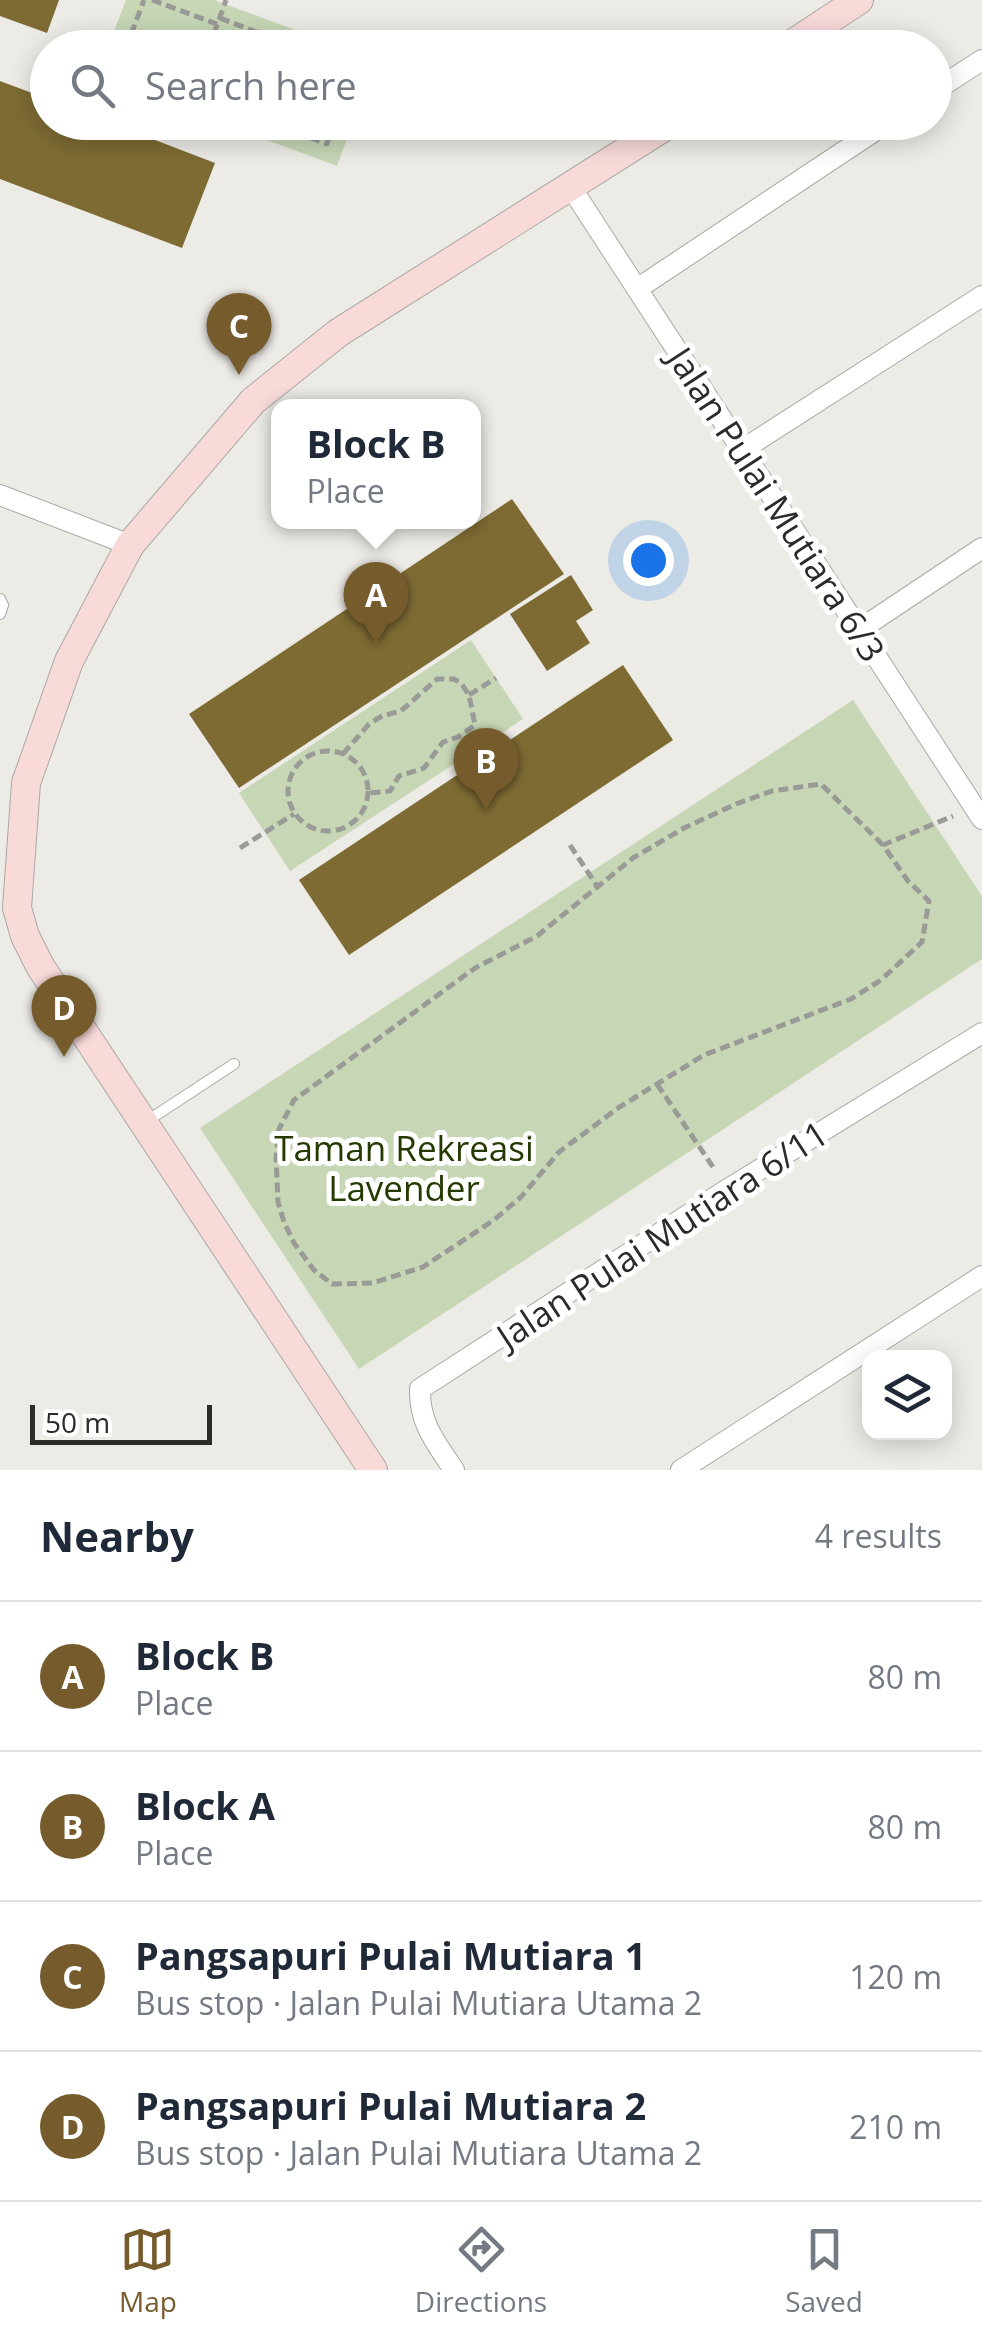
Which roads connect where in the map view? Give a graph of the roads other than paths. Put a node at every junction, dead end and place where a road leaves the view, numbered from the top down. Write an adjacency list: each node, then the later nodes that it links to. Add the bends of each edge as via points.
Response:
1 (859, 0): 2 (street)
2 (813, 30)
3 (982, 60): 4 (street)
4 (952, 79)
5 (645, 140): 7 (street)
6 (861, 140): 8 (street)
7 (572, 189): 8 (street, Jalan Pulai Mutiara 6/3); 12 (street, via 338,333 253,401)
8 (637, 289): 10 (street, Jalan Pulai Mutiara 6/3)
9 (982, 296): 10 (street)
10 (742, 450): 16 (street, Jalan Pulai Mutiara 6/3)
11 (0, 495): 12 (street)
12 (130, 545): 20 (street, via 69,661 26,782 17,908 40,966)
13 (982, 548): 16 (street)
14 (0, 599): 15 (lane)
15 (0, 614)
16 (859, 630): 17 (street, Jalan Pulai Mutiara 6/3)
17 (976, 802)
18 (982, 1033): 23 (street, Jalan Pulai Mutiara 6/11, via 420,1390 424,1427)
19 (234, 1064): 20 (lane)
20 (144, 1123): 22 (street)
21 (982, 1276): 24 (street)
22 (373, 1470)
23 (454, 1470)
24 (680, 1470)

